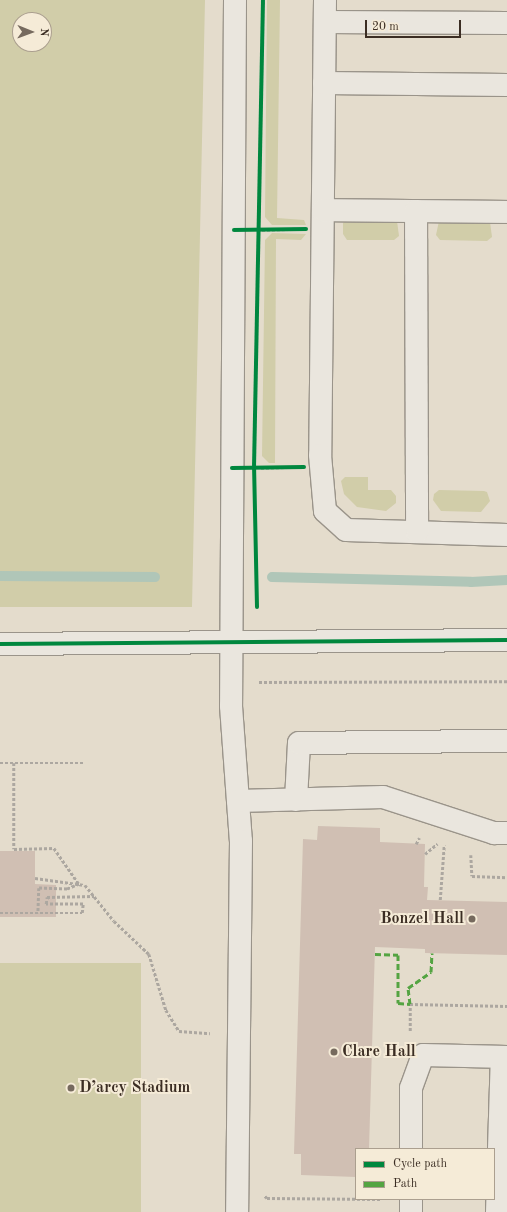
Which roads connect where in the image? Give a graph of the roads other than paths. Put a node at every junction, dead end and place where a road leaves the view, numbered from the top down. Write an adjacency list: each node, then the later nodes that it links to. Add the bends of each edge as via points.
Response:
1 (235, 0): 14 (street)
2 (325, 0): 3 (street)
3 (325, 22): 4 (street); 5 (street)
4 (507, 23)
5 (324, 83): 6 (street); 7 (street)
6 (507, 85)
7 (323, 210): 8 (street); 10 (street, via 320,454 325,511 346,530)
8 (416, 211): 9 (street); 10 (street)
9 (507, 212)
10 (417, 532): 11 (street)
11 (507, 535)
12 (507, 640): 14 (street)
13 (0, 644): 14 (street)
14 (231, 644): 17 (street, via 231,706)
15 (507, 741): 16 (street, via 299,743)
16 (296, 800): 17 (street); 18 (street, via 383,797 494,833)
17 (238, 801): 22 (street, via 241,841)
18 (507, 833)
19 (504, 1057): 20 (street, via 423,1055 412,1088); 24 (street)
20 (411, 1148)
21 (411, 1200): 23 (street)
22 (237, 1212)
23 (411, 1212)
24 (497, 1212)

